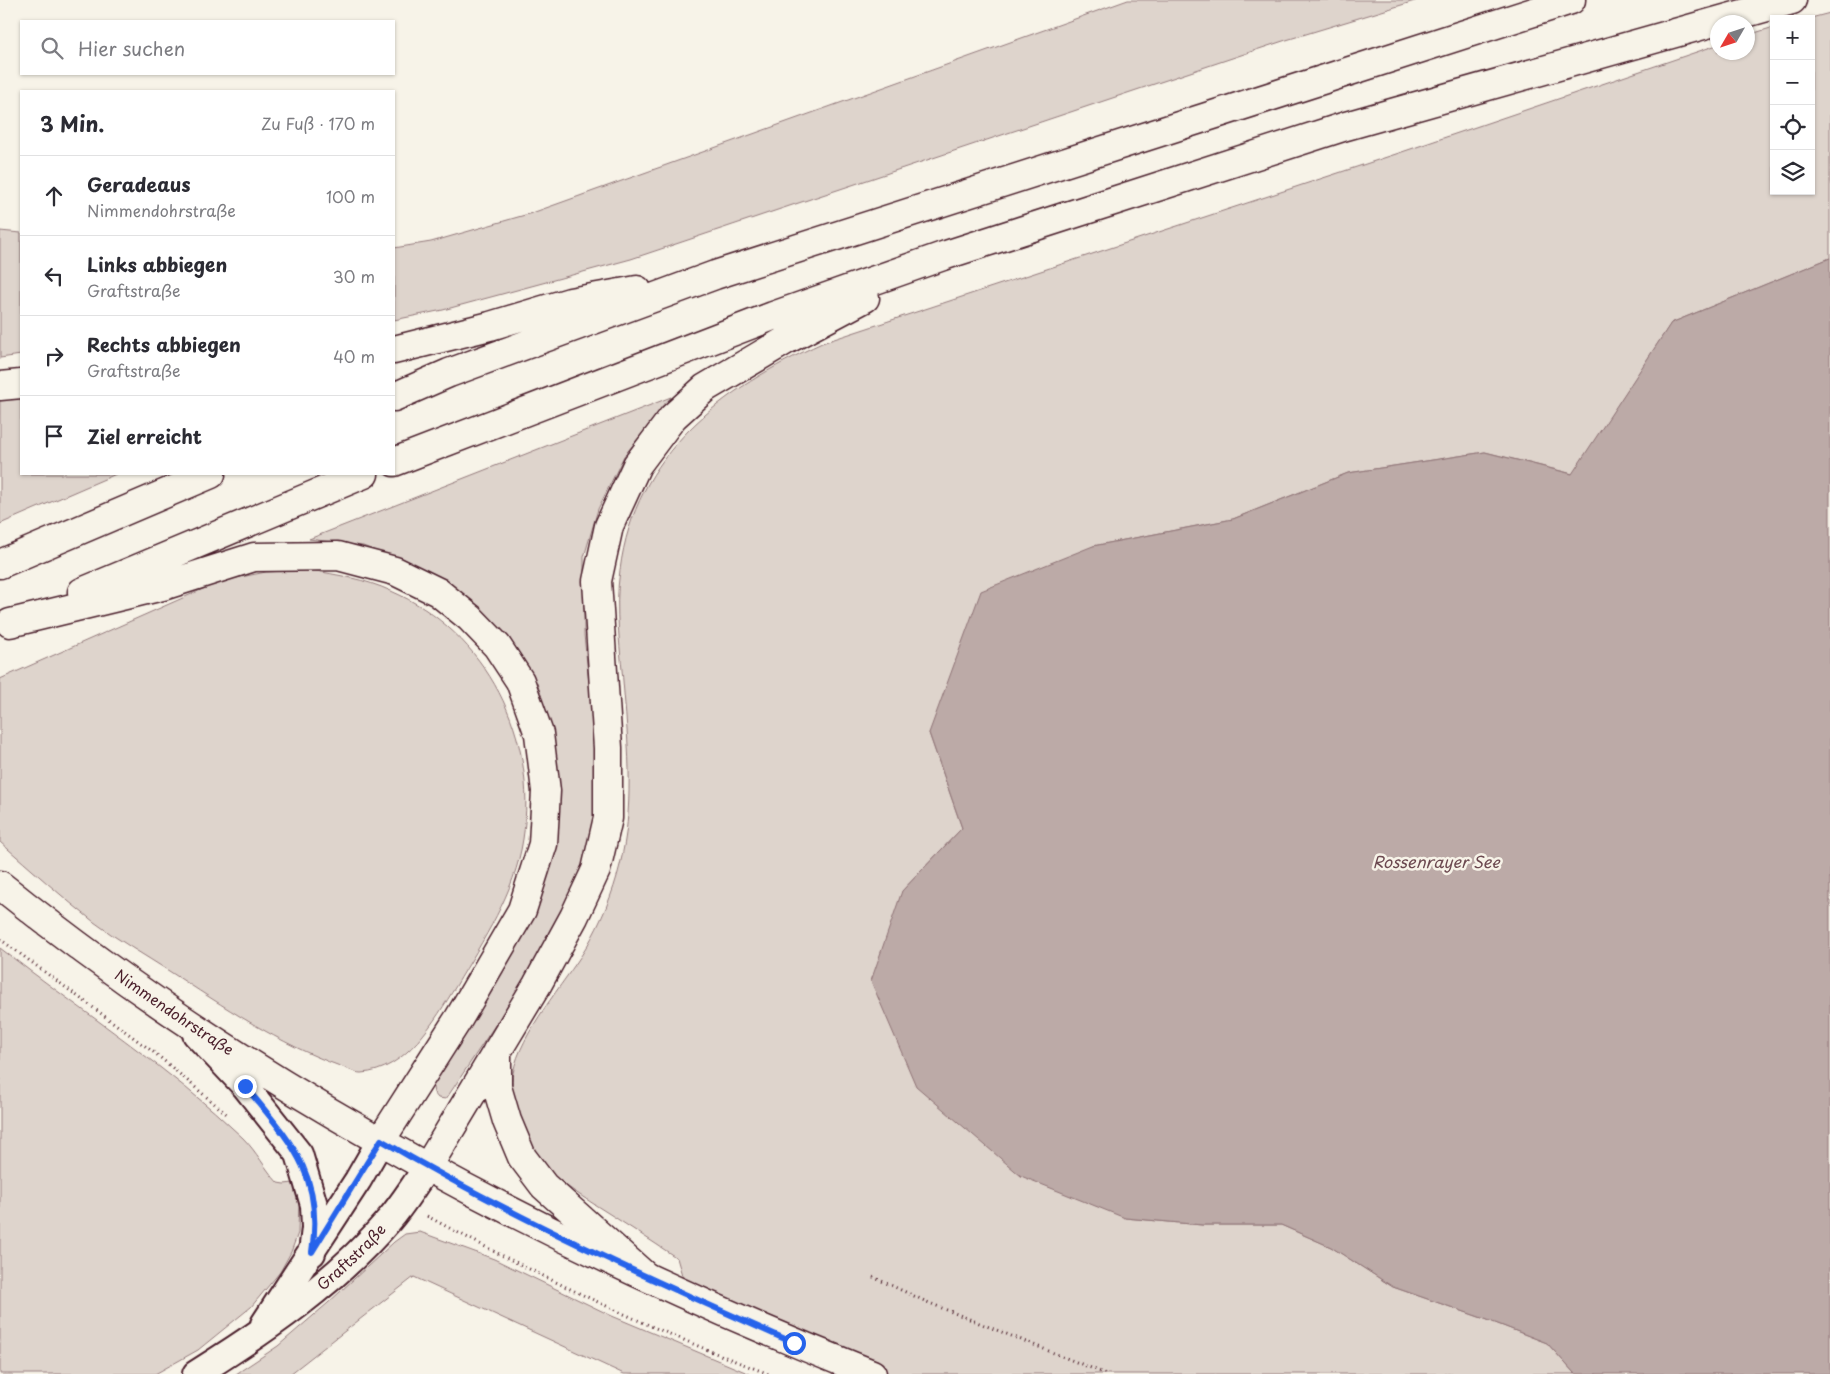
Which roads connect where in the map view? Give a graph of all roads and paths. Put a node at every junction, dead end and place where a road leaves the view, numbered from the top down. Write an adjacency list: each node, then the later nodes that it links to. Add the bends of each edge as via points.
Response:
1 (1571, 0): 4 (main road)
2 (1792, 0): 3 (main road, via 1346,126)
3 (946, 255): 9 (main road, via 773,316); 16 (main road, via 788,339 705,388 673,417 637,465 608,526 597,581 608,818 596,870 574,918)
4 (715, 275): 5 (main road, via 570,302); 8 (main road)
5 (395, 350)
6 (20, 384): 7 (main road)
7 (0, 386)
8 (395, 396)
9 (395, 462)
10 (210, 475): 12 (main road)
11 (362, 475): 13 (main road)
12 (0, 564)
13 (5, 626): 17 (main road, via 163,586 254,557 338,556 395,571 438,592 497,646 520,681 539,734 546,791 543,844 522,910 459,1018)
14 (0, 885): 15 (main road, Nimmendohrstraße, via 115,974)
15 (179, 1016): 17 (main road, Nimmendohrstraße, via 304,1097); 19 (street, Graftstraße, via 245,1086 298,1154 314,1204)
16 (498, 1049): 18 (main road); 20 (main road, via 497,1087 522,1157 544,1186)
17 (381, 1140): 18 (main road, Nimmendohrstraße); 19 (street, Graftstraße)
18 (427, 1168): 20 (main road, Nimmendohrstraße); 22 (street, Graftstraße, via 390,1219 362,1249 307,1299)
19 (312, 1252): 22 (street, Graftstraße)
20 (644, 1275): 24 (main road, Nimmendohrstraße, via 794,1343)
21 (873, 1277): 25 (path)
22 (260, 1331): 23 (street, Graftstraße)
23 (196, 1374)
24 (872, 1374)
25 (1106, 1374)

